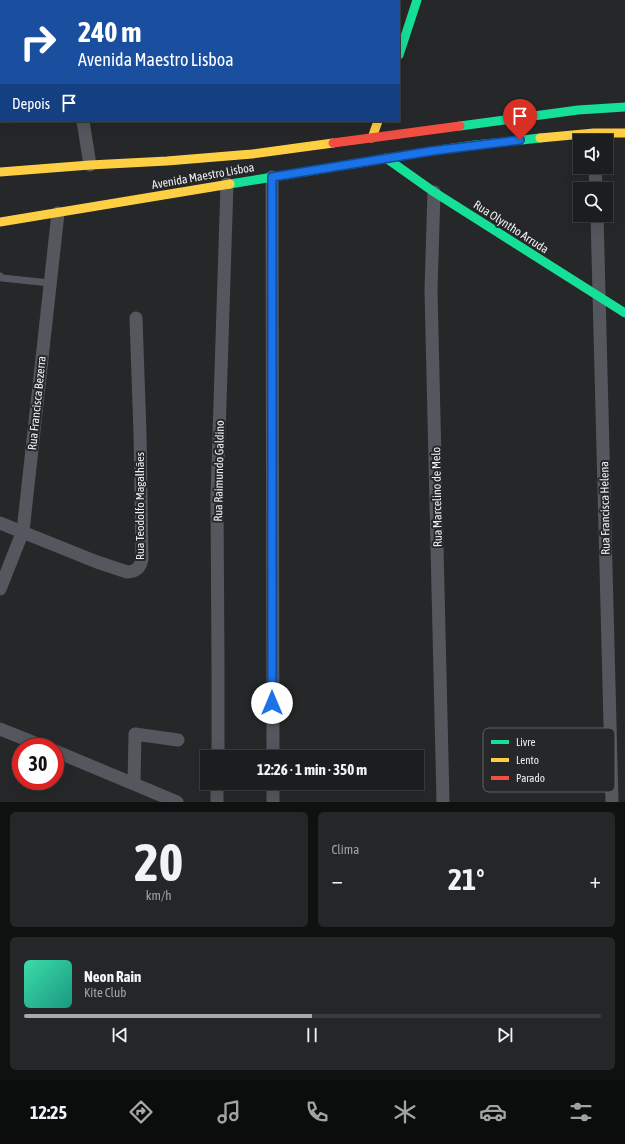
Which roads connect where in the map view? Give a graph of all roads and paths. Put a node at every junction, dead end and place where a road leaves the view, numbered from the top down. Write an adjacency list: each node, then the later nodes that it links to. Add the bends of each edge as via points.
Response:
1 (417, 0): 2 (main road)
2 (400, 52)
3 (625, 107): 8 (main road, Avenida Maestro Lisboa, via 578,110)
4 (83, 122): 11 (street)
5 (378, 122): 8 (main road)
6 (625, 133): 7 (main road, Avenida Maestro Lisboa)
7 (613, 135)
8 (372, 138): 11 (main road, Avenida Maestro Lisboa, via 252,154)
9 (573, 138): 10 (main road, Avenida Maestro Lisboa, via 475,145)
10 (386, 158): 13 (main road, Avenida Maestro Lisboa); 15 (main road, Rua Olyntho Arruda)
11 (90, 165): 12 (main road, Avenida Maestro Lisboa)
12 (0, 172)
13 (272, 177): 14 (main road, Avenida Maestro Lisboa); 32 (street)
14 (227, 184): 16 (main road, Avenida Maestro Lisboa); 31 (street, Rua Raimundo Galdino, via 217,497)
15 (434, 192): 21 (main road, Rua Olyntho Arruda); 41 (street, Rua Marcelino de Melo, via 431,290)
16 (58, 213): 17 (main road, Avenida Maestro Lisboa); 20 (street, Rua Francisca Bezerra)
17 (0, 222)
18 (597, 222): 21 (street, Rua Francisca Helena)
19 (0, 276): 20 (lane)
20 (50, 283): 25 (street, Rua Francisca Bezerra)
21 (600, 298): 22 (main road, Rua Olyntho Arruda); 28 (street, Rua Francisca Helena)
22 (625, 313)
23 (136, 318): 25 (street, Rua Teodolfo Magalhães, via 141,565 138,569 127,572)
24 (0, 523): 25 (street, Rua Teodolfo Magalhães)
25 (23, 531): 26 (street, Rua Francisca Bezerra)
26 (0, 589)
27 (0, 728): 29 (street)
28 (610, 728)
29 (24, 738)
30 (178, 740): 34 (street, via 135,734)
31 (218, 750)
32 (273, 750)
33 (64, 755): 34 (street)
34 (134, 784): 38 (street)
35 (217, 790): 39 (street)
36 (273, 790): 40 (street)
37 (612, 792): 42 (street, Rua Francisca Helena)
38 (177, 802)
39 (217, 802)
40 (273, 802)
41 (443, 802)
42 (612, 802)

